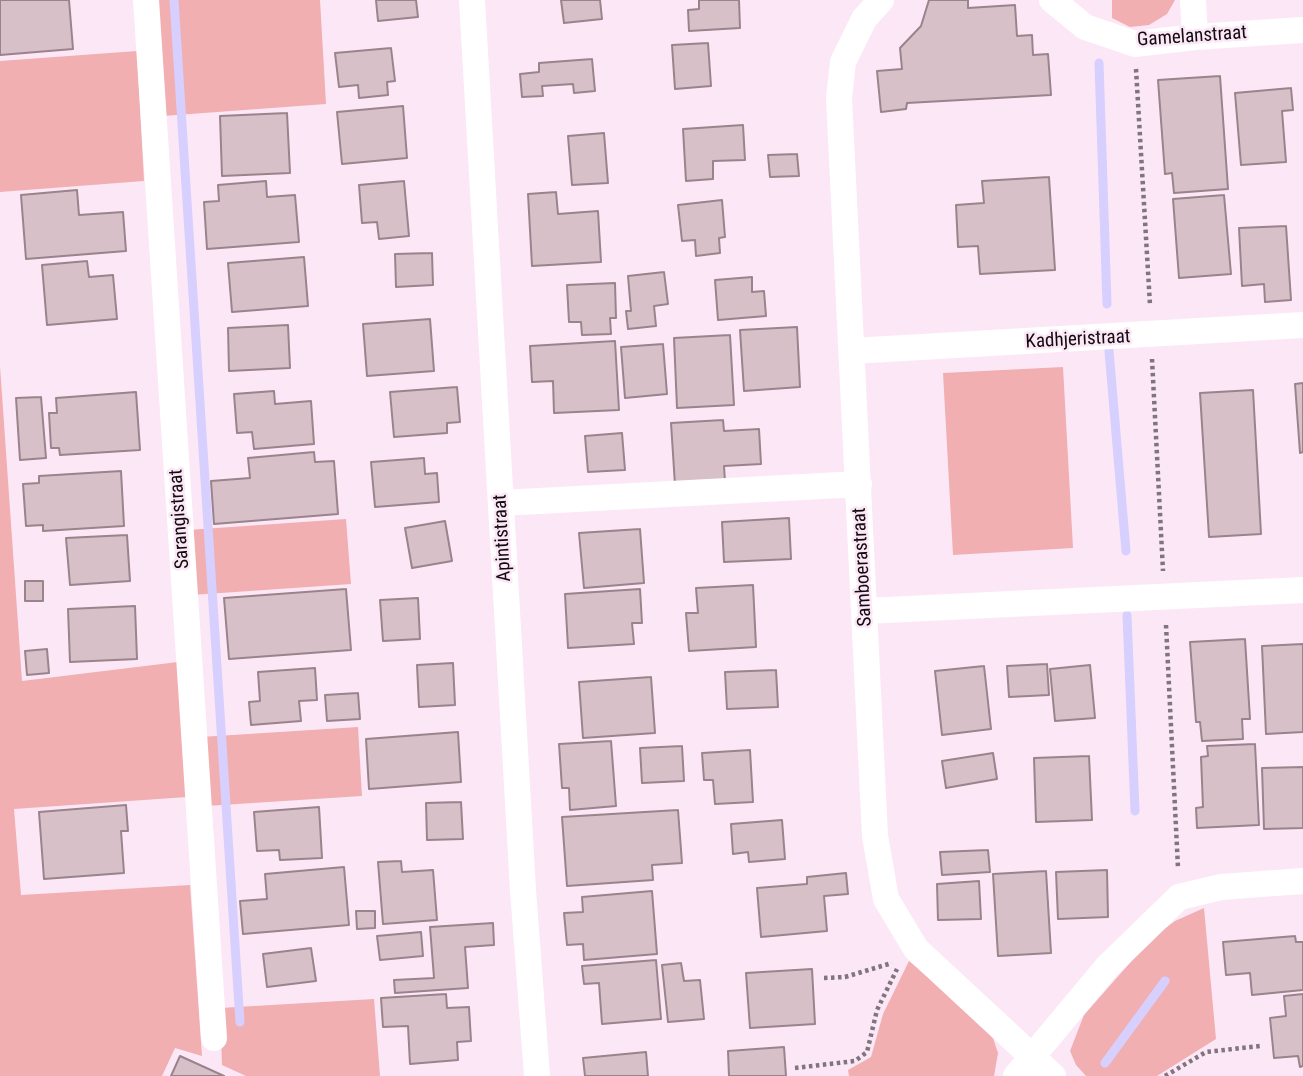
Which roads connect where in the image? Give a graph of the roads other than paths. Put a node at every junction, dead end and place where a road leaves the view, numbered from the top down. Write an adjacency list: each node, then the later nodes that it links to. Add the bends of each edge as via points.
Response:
1 (146, 0): 15 (street, Sarangistraat)
2 (472, 0): 11 (street, Apintistraat)
3 (881, 0): 9 (street, Samboerastraat, via 864,19 844,62 839,98)
4 (1052, 0): 7 (street, Gamelanstraat, via 1085,27 1135,44)
5 (1193, 0): 7 (street)
6 (1303, 30): 7 (street, Gamelanstraat)
7 (1195, 37)
8 (1303, 325): 9 (street, Kadhjeristraat)
9 (852, 351): 10 (street, Samboerastraat)
10 (859, 484): 11 (street); 13 (street, Samboerastraat)
11 (501, 503): 17 (street, Apintistraat)
12 (1303, 590): 13 (street)
13 (865, 611): 16 (street, Samboerastraat, via 876,836 886,899 916,949)
14 (1303, 881): 16 (street, via 1222,887 1179,897 1107,967)
15 (214, 1038)
16 (1024, 1067): 18 (street, Samboerastraat)
17 (537, 1076)
18 (1053, 1076)

